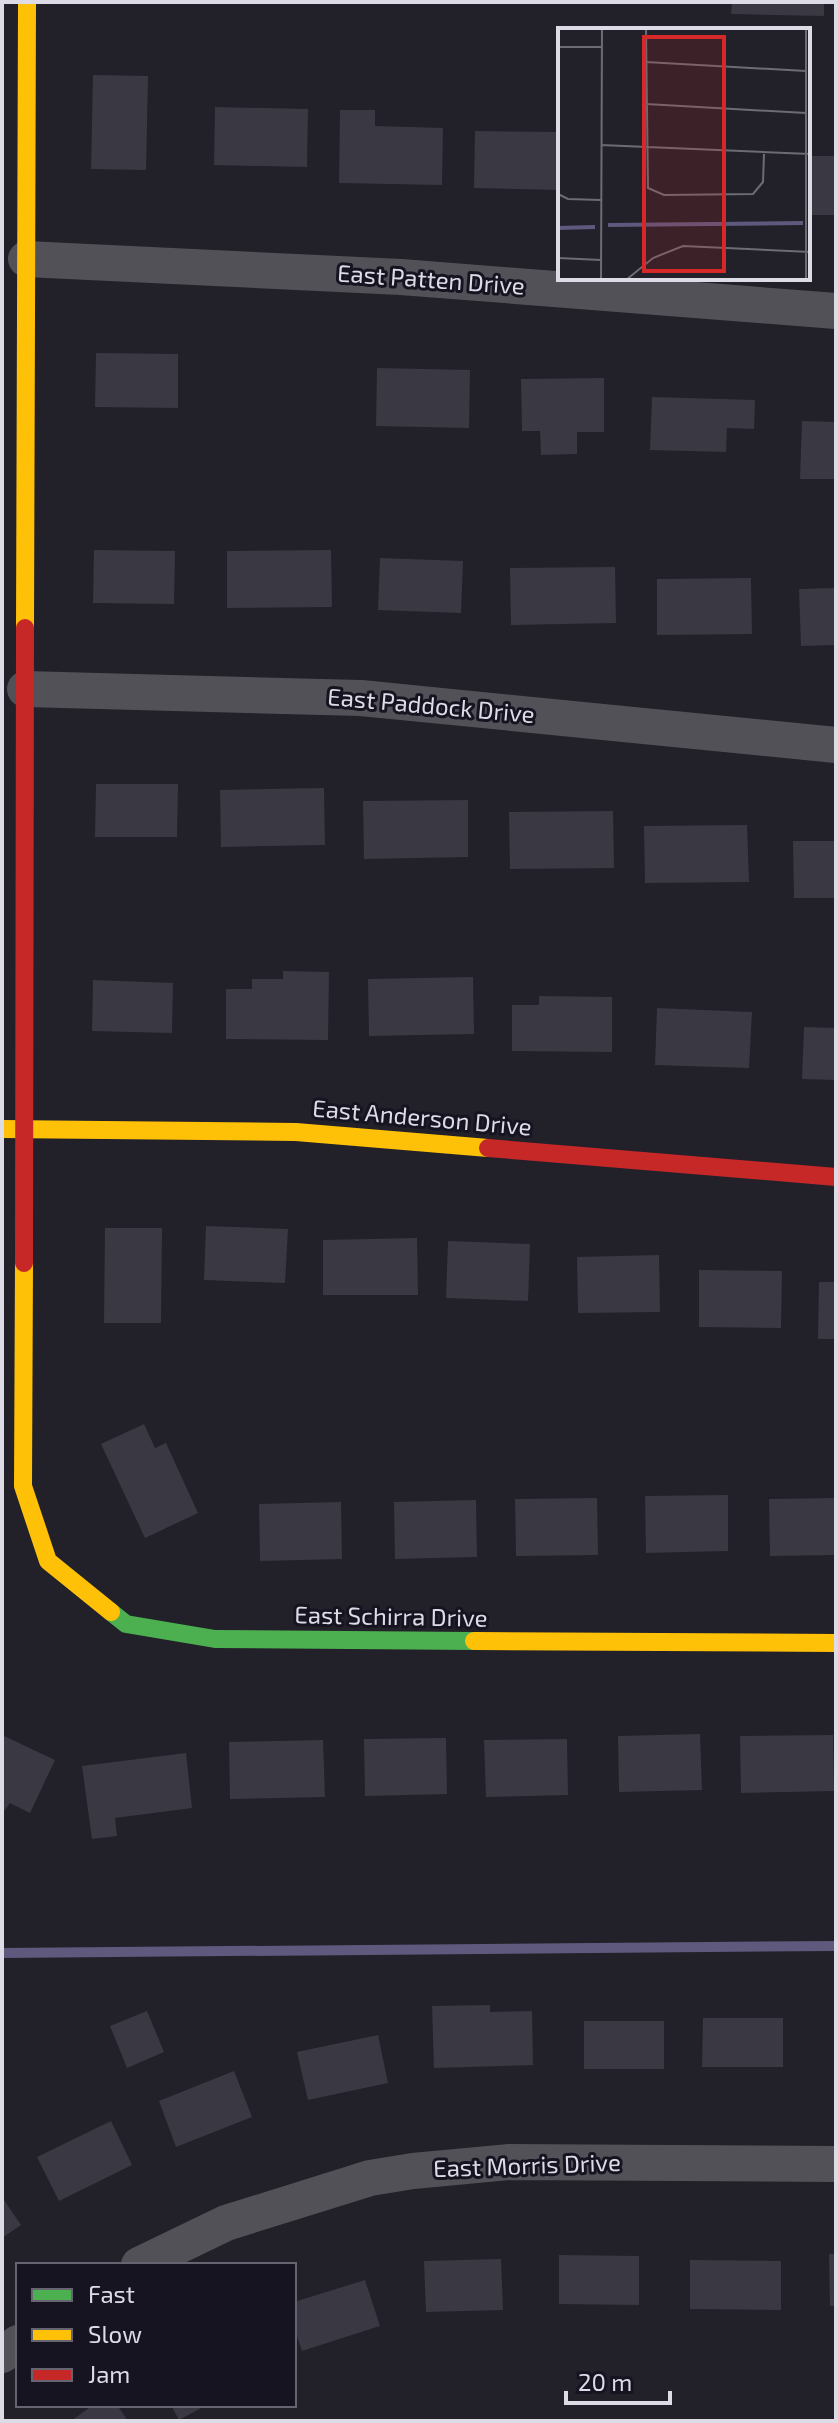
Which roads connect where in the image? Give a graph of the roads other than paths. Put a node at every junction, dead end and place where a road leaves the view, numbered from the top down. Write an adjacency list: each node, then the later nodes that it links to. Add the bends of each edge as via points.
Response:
1 (27, 2): 2 (street, East Schirra Drive)
2 (26, 259): 3 (street, East Patten Drive, via 401,277); 4 (street, East Schirra Drive)
3 (836, 311)
4 (25, 689): 5 (street, East Paddock Drive, via 361,698); 7 (street, East Schirra Drive)
5 (836, 745)
6 (2, 1129): 7 (street, East Anderson Drive)
7 (24, 1129): 8 (street, East Anderson Drive, via 296,1132); 9 (street, East Schirra Drive, via 23,1486 48,1561 126,1624 215,1639)
8 (836, 1177)
9 (836, 1643)
10 (836, 2164): 11 (street, East Morris Drive, via 510,2162 413,2171 370,2178 226,2223)
11 (143, 2263)

